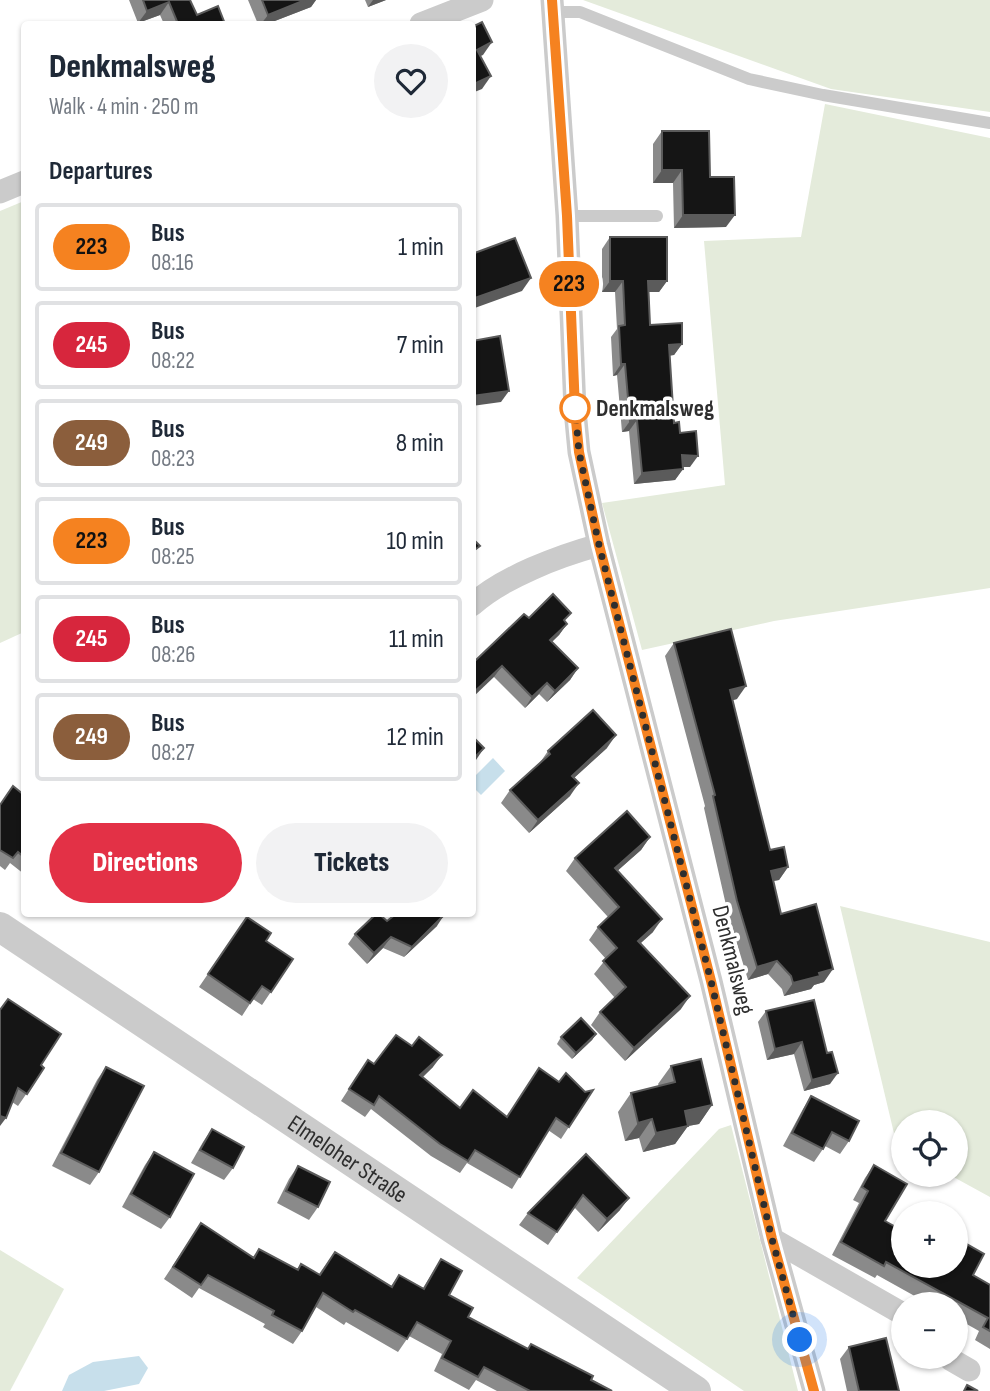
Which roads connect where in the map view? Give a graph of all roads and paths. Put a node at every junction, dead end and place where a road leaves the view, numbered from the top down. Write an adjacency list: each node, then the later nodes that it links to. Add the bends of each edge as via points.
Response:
1 (482, 0): 3 (street)
2 (552, 6): 4 (lane, via 580,12 749,79); 7 (street, Denkmalsweg)
3 (429, 21)
4 (990, 123)
5 (21, 183): 6 (street)
6 (0, 192)
7 (567, 216): 8 (lane); 9 (street, Denkmalsweg, via 579,452)
8 (657, 216)
9 (599, 545): 10 (street, via 563,555); 12 (street, Denkmalsweg)
10 (476, 602)
11 (0, 927): 14 (street, Elmeloher Straße)
12 (772, 1239): 13 (street); 15 (street, Denkmalsweg)
13 (891, 1307)
14 (696, 1391)
15 (814, 1391)

